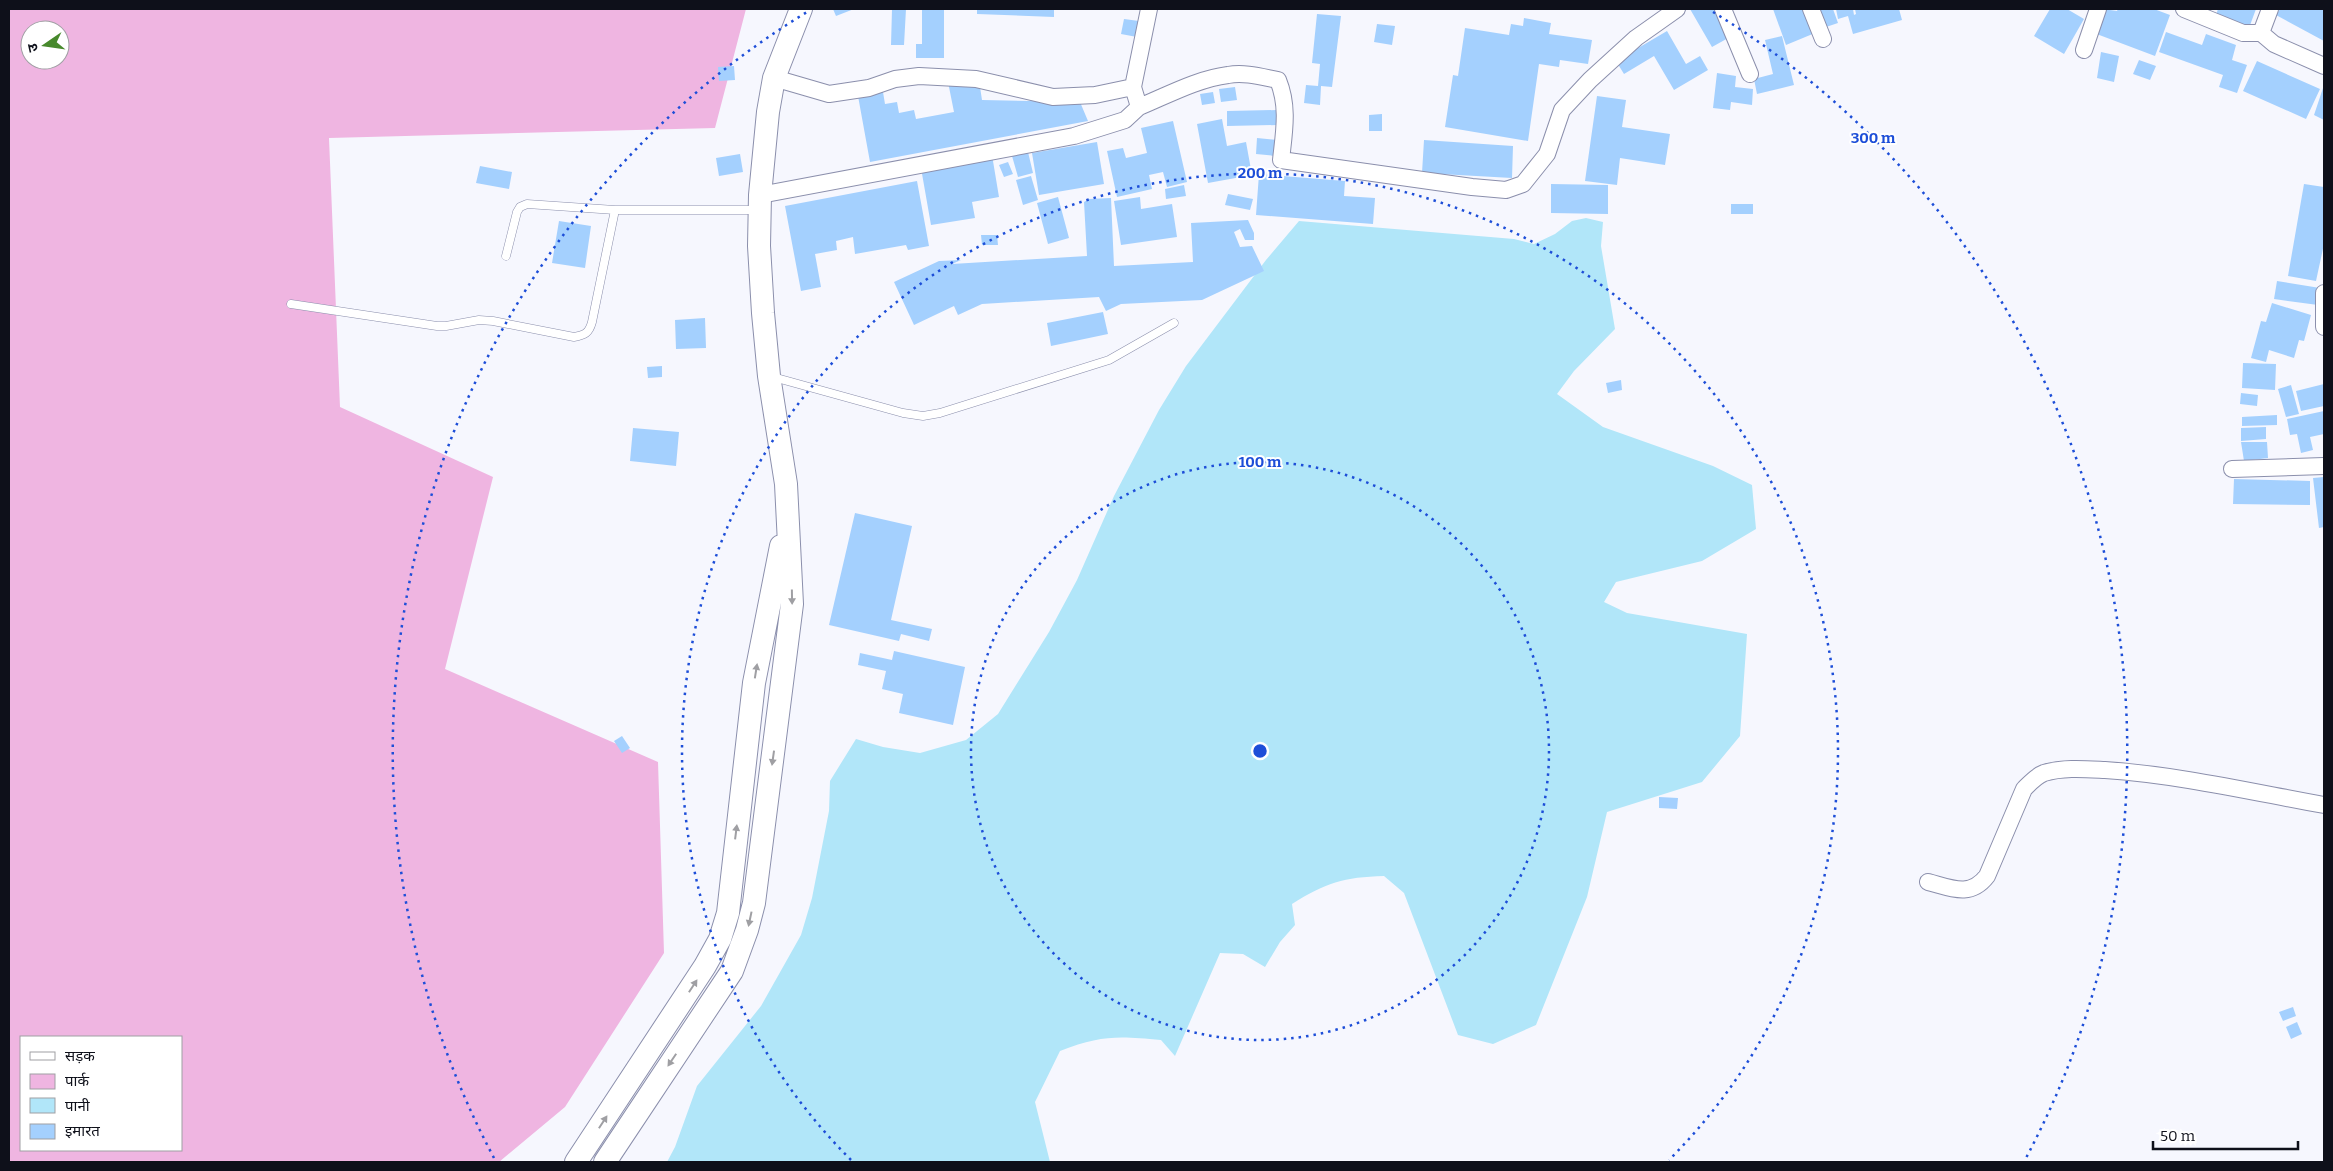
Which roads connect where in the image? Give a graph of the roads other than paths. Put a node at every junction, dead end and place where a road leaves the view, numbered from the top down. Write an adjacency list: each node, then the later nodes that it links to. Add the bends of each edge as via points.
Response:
1 (801, 9): 14 (street)
2 (1149, 9): 15 (street)
3 (1677, 9): 16 (street, via 1636,38 1590,80 1562,110 1547,154 1538,168 1523,184 1506,190 1281,160 1286,114 1285,97 1278,80 1228,75 1189,85)
4 (1723, 9): 13 (street)
5 (1811, 9): 10 (street)
6 (2098, 9): 11 (street)
7 (2184, 9): 9 (street, via 2243,33)
8 (2270, 9): 9 (street)
9 (2261, 32): 12 (street, via 2274,44)
10 (1823, 39)
11 (2084, 50)
12 (2324, 66)
13 (1750, 74)
14 (774, 78): 15 (street, via 829,94 919,76 976,79 1053,97 1095,95); 17 (street)
15 (1133, 87): 16 (street)
16 (1139, 107): 17 (street, via 1125,120 1074,136)
17 (760, 203): 18 (lane); 24 (street, via 759,246)
18 (614, 210): 19 (lane, via 528,204 520,207); 21 (lane, via 592,322 589,331 583,335 574,337 479,320 437,326)
19 (506, 256)
20 (2324, 293): 23 (street)
21 (291, 304)
22 (1174, 324): 24 (lane, via 1110,360 923,416)
23 (2324, 327)
24 (769, 376): 27 (street, via 786,484)
25 (2324, 466): 26 (street)
26 (2232, 469)
27 (787, 513): 30 (street, one-way to 27, via 706,966 720,939 728,913 758,659); 31 (street, one-way to 31, via 792,604 754,903 747,930 732,971)
28 (2324, 805): 29 (street, via 2140,772 2057,770 2043,773 2024,789 1987,876 1980,885 1963,890)
29 (1928, 882)
30 (576, 1162)
31 (605, 1162)

